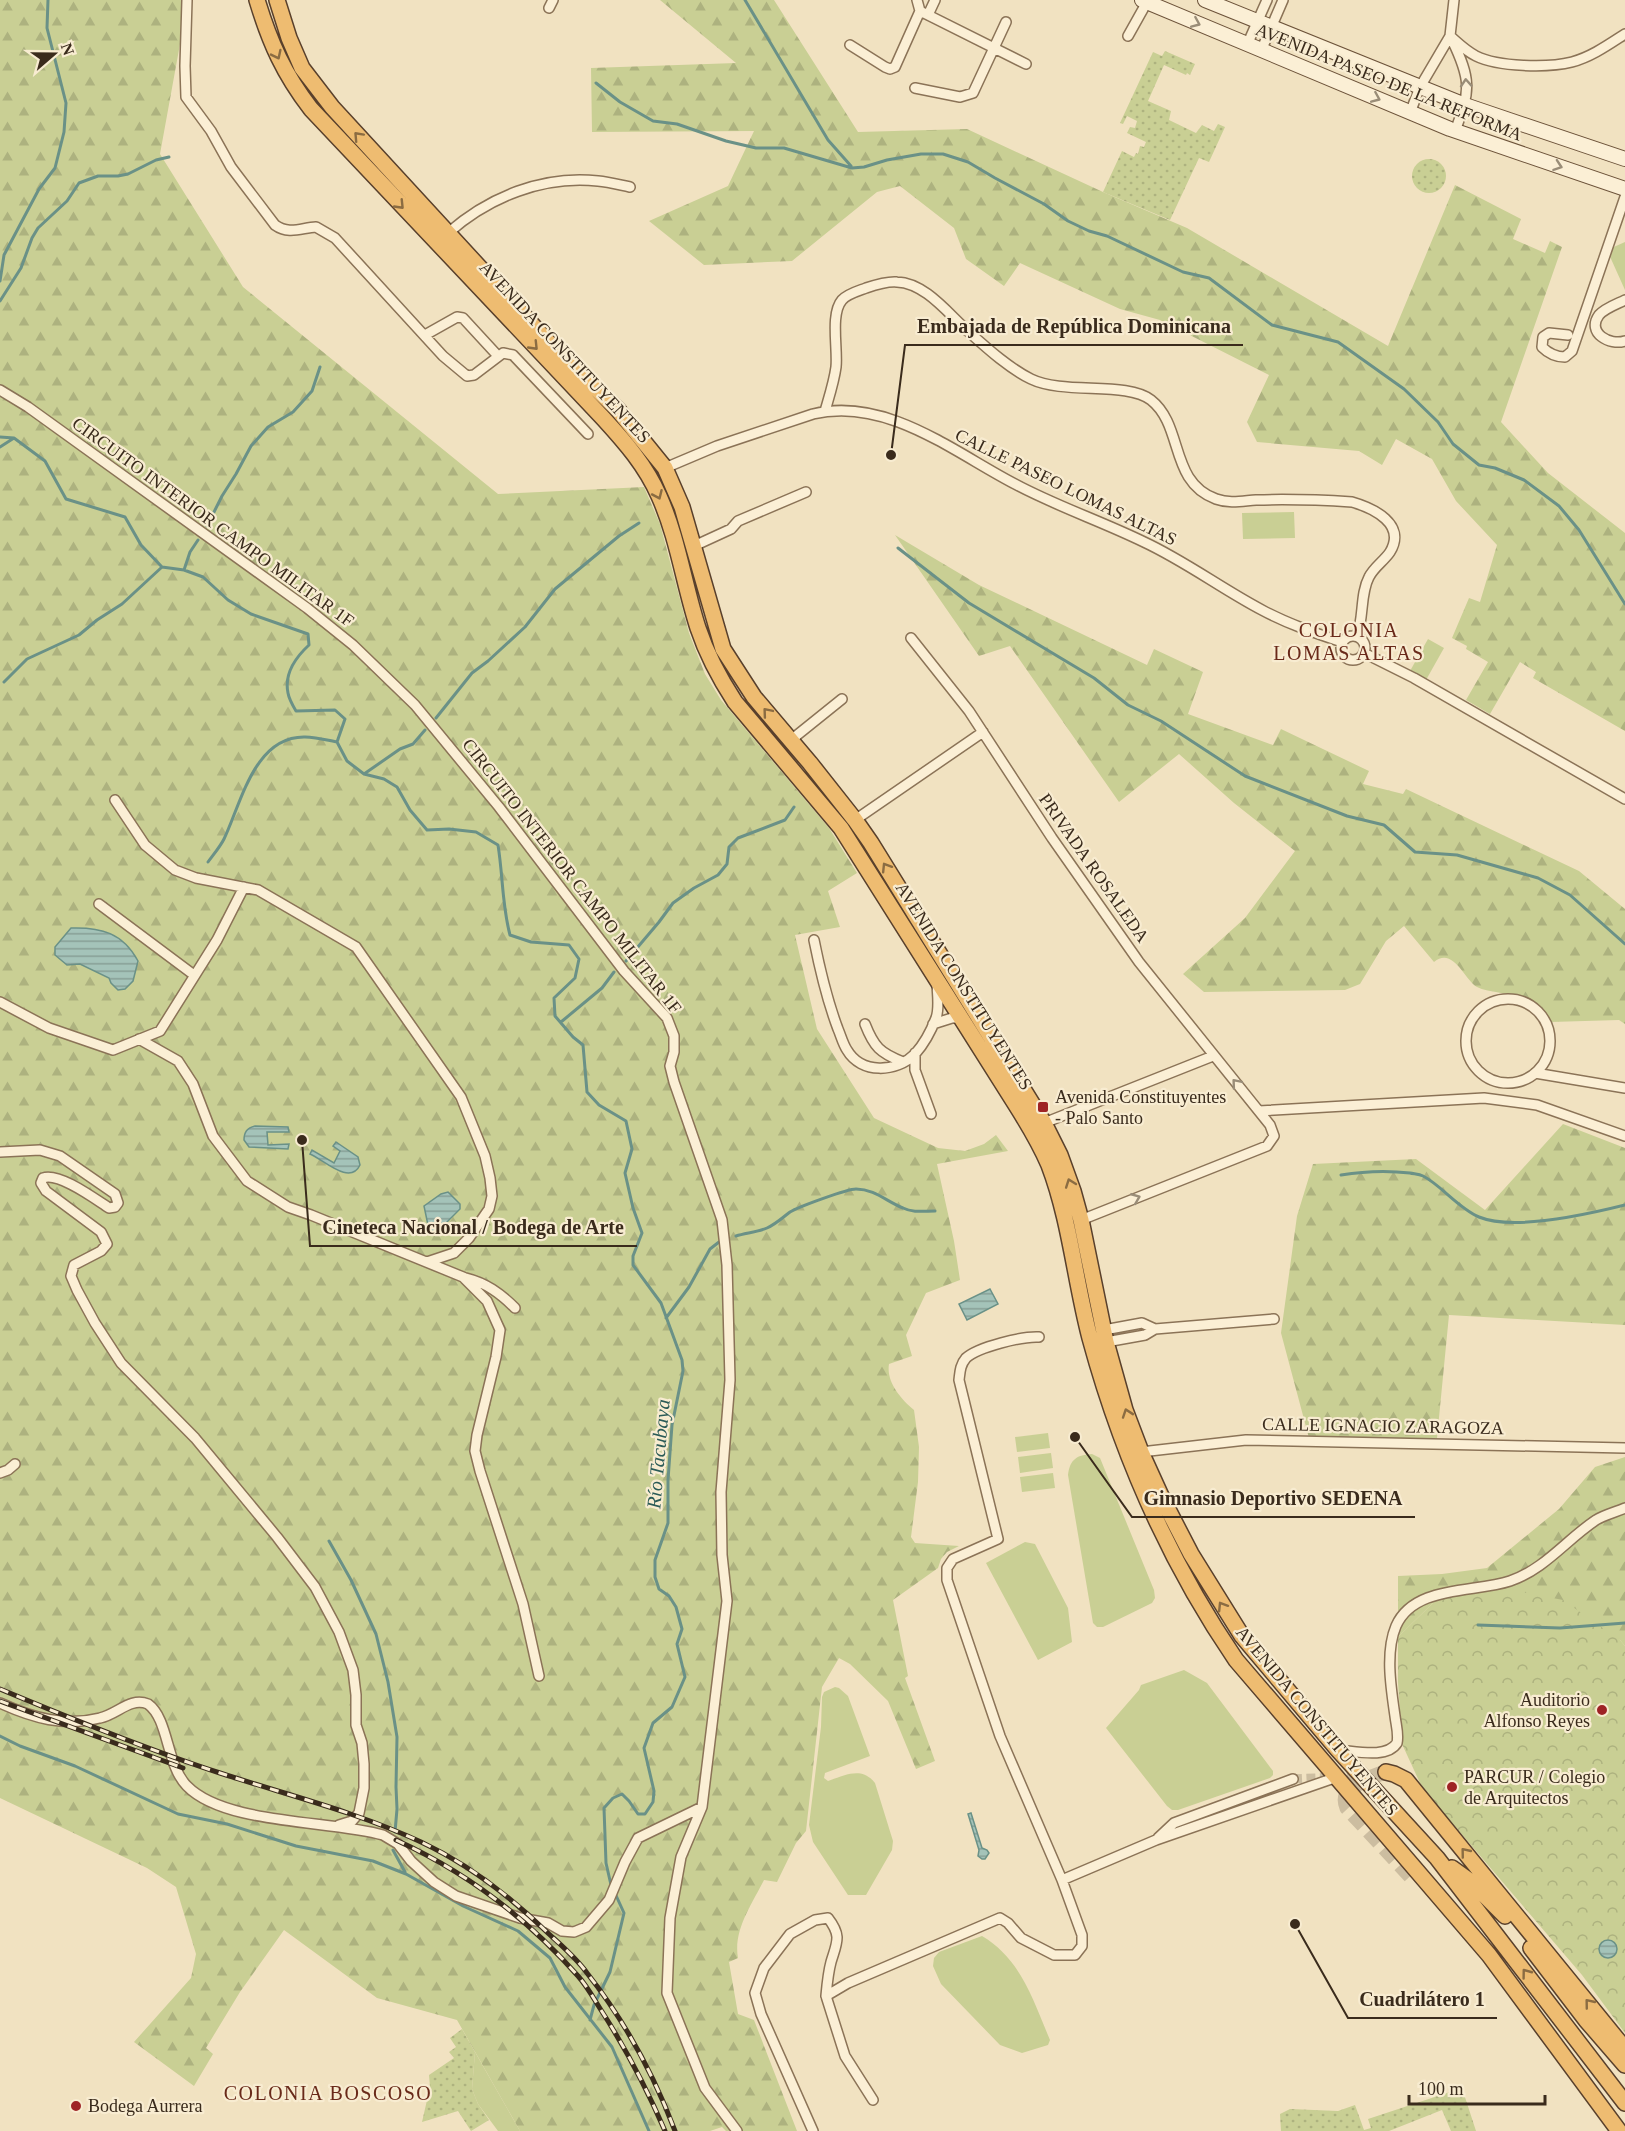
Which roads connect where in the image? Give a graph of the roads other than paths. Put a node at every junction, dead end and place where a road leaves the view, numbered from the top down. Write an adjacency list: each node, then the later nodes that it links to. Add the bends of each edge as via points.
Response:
1 (187, 0): 34 (street, via 186,97 231,167 275,225 291,231 316,227 335,238)
2 (257, 0): 58 (highway, AVENIDA CONSTITUYENTES, one-way to 58, via 278,58 311,109 641,463 660,497 698,630 722,681 735,702 840,828)
3 (277, 0): 32 (highway, AVENIDA CONSTITUYENTES, one-way to 3, via 313,82 289,38)
4 (917, 0): 11 (street)
5 (935, 0): 11 (street)
6 (1205, 0): 13 (main road, AVENIDA PASEO DE LA REFORMA)
7 (1267, 0): 13 (street)
8 (1283, 0): 14 (street)
9 (1454, 0): 17 (street)
10 (1144, 1): 16 (street); 19 (main road, AVENIDA PASEO DE LA REFORMA, one-way to 19)
11 (924, 13): 18 (street, via 895,67 885,67); 20 (street)
12 (1006, 22): 20 (street)
13 (1257, 22): 14 (main road, AVENIDA PASEO DE LA REFORMA); 19 (street)
14 (1271, 28): 21 (street); 23 (main road, AVENIDA PASEO DE LA REFORMA)
15 (1625, 34): 17 (street, via 1595,53 1549,66 1484,60)
16 (1128, 36)
17 (1450, 36): 23 (street); 25 (street, one-way to 17, via 1465,71)
18 (850, 45)
19 (1247, 45): 21 (main road, AVENIDA PASEO DE LA REFORMA)
20 (994, 48): 22 (street); 24 (street, via 977,87 967,96)
21 (1261, 51): 26 (main road, AVENIDA PASEO DE LA REFORMA, one-way to 26)
22 (1026, 64)
23 (1420, 87): 25 (main road, AVENIDA PASEO DE LA REFORMA); 26 (street)
24 (915, 88)
25 (1465, 105): 27 (street); 28 (main road, AVENIDA PASEO DE LA REFORMA)
26 (1410, 113): 27 (main road, AVENIDA PASEO DE LA REFORMA)
27 (1455, 131): 30 (main road, AVENIDA PASEO DE LA REFORMA, one-way to 30)
28 (1625, 159)
29 (630, 187): 32 (street, via 565,180 526,188 494,200)
30 (1625, 189)
31 (1625, 197): 35 (street, via 1572,351 1566,357 1558,357 1542,347 1543,337 1549,333)
32 (448, 233): 41 (highway, AVENIDA CONSTITUYENTES, via 549,343 618,410)
33 (1625, 300): 36 (street, via 1605,310 1596,322 1601,337 1609,342)
34 (425, 335): 37 (street, via 457,317 463,318); 37 (street, via 467,376)
35 (1568, 335)
36 (1625, 341)
37 (498, 356): 40 (street, via 513,354)
38 (0, 390): 94 (street, CIRCUITO INTERIOR CAMPO MILITAR 1F, via 307,608 384,673 499,807 624,971 667,1018 674,1036 670,1066 722,1220 727,1265 730,1380 721,1492 727,1601)
39 (825, 411): 41 (street, CALLE PASEO LOMAS ALTAS, via 717,446); 44 (street, via 836,367 836,319 842,300 876,285 897,281 914,286 1024,376 1057,387 1128,391 1152,401 1169,426 1189,479 1200,491 1216,499 1238,503 1352,502 1384,517 1394,533 1394,542 1369,577); 46 (street, CALLE PASEO LOMAS ALTAS, via 861,412 903,424 1058,506 1145,542 1285,622)
40 (588, 434)
41 (665, 468): 43 (highway, AVENIDA CONSTITUYENTES)
42 (806, 492): 43 (street, via 738,521 731,529)
43 (694, 546): 50 (highway, AVENIDA CONSTITUYENTES, one-way to 43, via 754,696 723,649)
44 (1357, 636): 46 (street); 47 (street, via 1364,643)
45 (911, 638): 49 (street, PRIVADA ROSALEDA)
46 (1342, 642): 47 (street, via 1342,652 1348,659 1357,659)
47 (1364, 652): 51 (street)
48 (842, 699): 50 (street)
49 (983, 732): 53 (street); 65 (street, PRIVADA ROSALEDA, via 1139,962)
50 (791, 740): 53 (highway, AVENIDA CONSTITUYENTES)
51 (1625, 799)
52 (115, 800): 54 (street, via 145,845 175,870)
53 (855, 820): 73 (highway, AVENIDA CONSTITUYENTES, one-way to 53)
54 (244, 887): 57 (street); 77 (street, via 258,890 356,947 461,1097 485,1156 492,1196 489,1209 469,1238 454,1253)
55 (99, 904): 57 (street)
56 (814, 940): 66 (street, via 821,977 846,1050 864,1066 887,1067)
57 (194, 975): 63 (street, via 160,1030)
58 (936, 980): 60 (highway, AVENIDA CONSTITUYENTES); 62 (street, via 938,1009)
59 (0, 1002): 63 (street, via 49,1028 113,1050)
60 (961, 1018): 62 (street); 92 (highway, AVENIDA CONSTITUYENTES, via 1048,1163 1105,1392 1138,1482 1163,1535 1236,1660)
61 (865, 1024): 66 (street, via 879,1050)
62 (933, 1024): 64 (street)
63 (139, 1039): 77 (street, via 178,1061 193,1084 213,1136 248,1181 288,1208)
64 (915, 1053): 66 (street); 72 (street, via 915,1070)
65 (1213, 1056): 71 (street, PRIVADA ROSALEDA, one-way to 65); 73 (street)
66 (903, 1062)
67 (1535, 1073): 68 (street, via 1512,1083); 68 (street, via 1549,1050 1547,1024 1530,1005 1504,999 1481,1009 1467,1031 1469,1057); 69 (street)
68 (1486, 1077): 70 (street)
69 (1625, 1088)
70 (1484, 1098): 71 (street); 74 (street, via 1537,1105)
71 (1259, 1111): 76 (street, PRIVADA ROSALEDA, one-way to 71, via 1268,1146 1274,1136)
72 (931, 1114)
73 (1044, 1123): 76 (highway, AVENIDA CONSTITUYENTES, one-way to 73, via 1060,1155)
74 (1625, 1136)
75 (0, 1152): 95 (street, via 40,1150 60,1156 115,1194 118,1203 110,1208 60,1179 48,1176 41,1183 46,1191 101,1232 107,1244 74,1265 71,1276 77,1290 121,1363 195,1438 276,1537 315,1587 339,1632 353,1670 364,1788 359,1813 352,1821)
76 (1081, 1220): 81 (highway, AVENIDA CONSTITUYENTES)
77 (428, 1262): 78 (street)
78 (463, 1278): 79 (street, via 482,1282); 88 (street, via 487,1301 500,1330 475,1451 523,1604)
79 (515, 1308)
80 (1274, 1319): 81 (street, via 1155,1329 1145,1335)
81 (1105, 1336): 84 (highway, AVENIDA CONSTITUYENTES, one-way to 81)
82 (1039, 1338): 99 (street, via 1026,1336 988,1348 960,1366 959,1380 998,1539 953,1559 946,1580 1000,1736)
83 (1625, 1448): 84 (street, CALLE IGNACIO ZARAGOZA, via 1246,1440)
84 (1141, 1452): 90 (highway, AVENIDA CONSTITUYENTES, one-way to 84, via 1242,1636 1191,1554)
85 (15, 1464): 86 (street)
86 (0, 1473)
87 (1625, 1508): 90 (street, via 1597,1519 1527,1573 1413,1604 1395,1627 1390,1655 1398,1743 1385,1753)
88 (539, 1676)
89 (0, 1703): 95 (street, via 33,1717 63,1722 103,1717 144,1702 156,1711 175,1769 194,1792 250,1814)
90 (1338, 1750): 97 (highway, AVENIDA CONSTITUYENTES)
91 (1386, 1772): 102 (highway, one-way to 91, via 1406,1780)
92 (1337, 1777): 96 (street); 100 (highway, AVENIDA CONSTITUYENTES)
93 (1293, 1779): 96 (street, via 1174,1823)
94 (702, 1807): 95 (street, via 638,1838 609,1900 582,1929 574,1932 456,1896 422,1871 388,1838); 106 (street, CIRCUITO INTERIOR CAMPO MILITAR 1F, via 681,1857 670,1918 667,1993 705,2088)
95 (334, 1827)
96 (1156, 1840): 99 (street)
97 (1437, 1858): 103 (highway, via 1470,1881 1512,1923); 105 (highway, AVENIDA CONSTITUYENTES, one-way to 97)
98 (1412, 1878): 100 (highway, via 1483,1963)
99 (1062, 1880): 101 (street, via 1082,1935 1082,1946 1075,1955 1054,1955 1021,1938 1000,1918)
100 (1498, 1967): 108 (highway, AVENIDA CONSTITUYENTES)
101 (826, 1995): 104 (street, via 845,2056); 107 (street, via 838,1942 828,1918 815,1920 790,1935 764,1968 755,1993)
102 (1625, 2049)
103 (1625, 2065)
104 (873, 2100)
105 (1625, 2103)
106 (737, 2131)
107 (813, 2131)
108 (1619, 2131)

